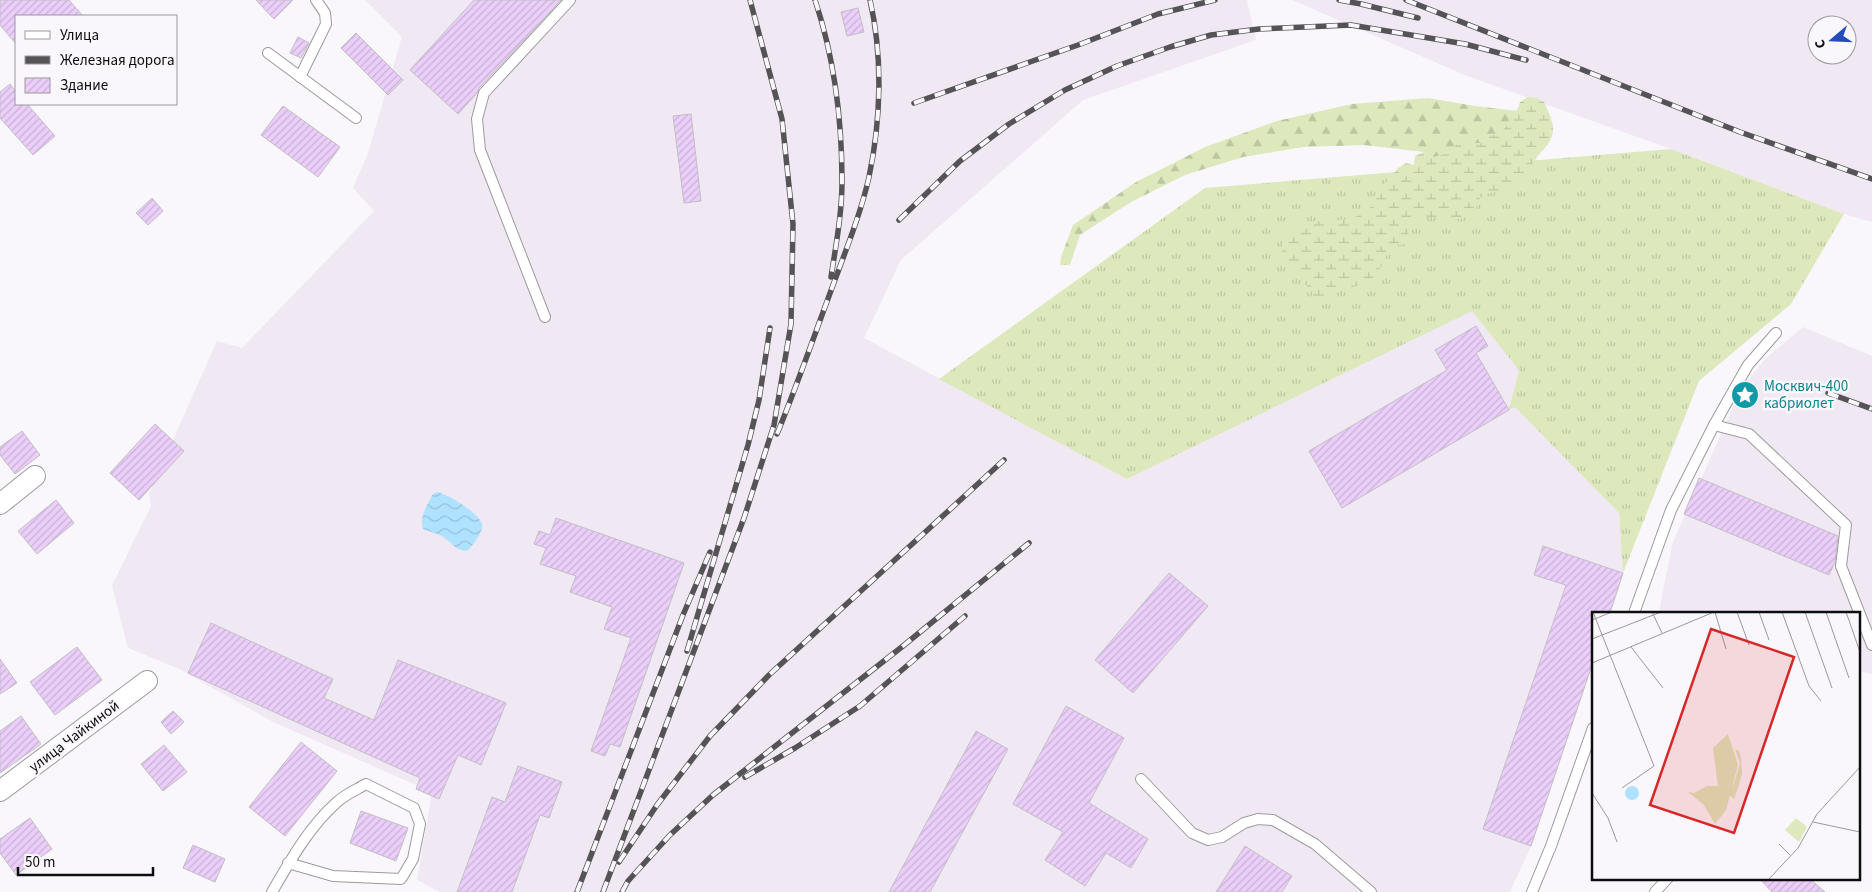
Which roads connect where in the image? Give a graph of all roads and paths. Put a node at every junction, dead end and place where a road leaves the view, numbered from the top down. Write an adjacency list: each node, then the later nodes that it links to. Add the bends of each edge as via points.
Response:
1 (316, 0): 4 (lane, via 325,13 326,24)
2 (570, 0): 6 (lane, via 484,93 477,119 480,150)
3 (268, 53): 4 (lane)
4 (300, 77): 5 (lane)
5 (356, 118)
6 (545, 317)
7 (1776, 333): 8 (lane, via 1748,365)
8 (1714, 425): 11 (lane, via 1672,510); 12 (lane, via 1749,434 1846,525 1840,566)
9 (35, 476): 10 (street)
10 (0, 504)
11 (1634, 612)
12 (1859, 612)
13 (1860, 615): 14 (lane)
14 (1872, 645)
15 (147, 681): 18 (street, улица Чайкиной)
16 (1592, 731): 23 (lane)
17 (1141, 779): 22 (lane, via 1192,833 1208,840 1222,837 1244,823 1258,819 1273,820 1316,844)
18 (0, 791)
19 (288, 863): 19 (lane, via 336,802 366,784 414,808 420,824 413,859 401,879 333,876); 21 (lane)
20 (1666, 880): 24 (lane)
21 (272, 892)
22 (1371, 892)
23 (1532, 892)
24 (1655, 892)

